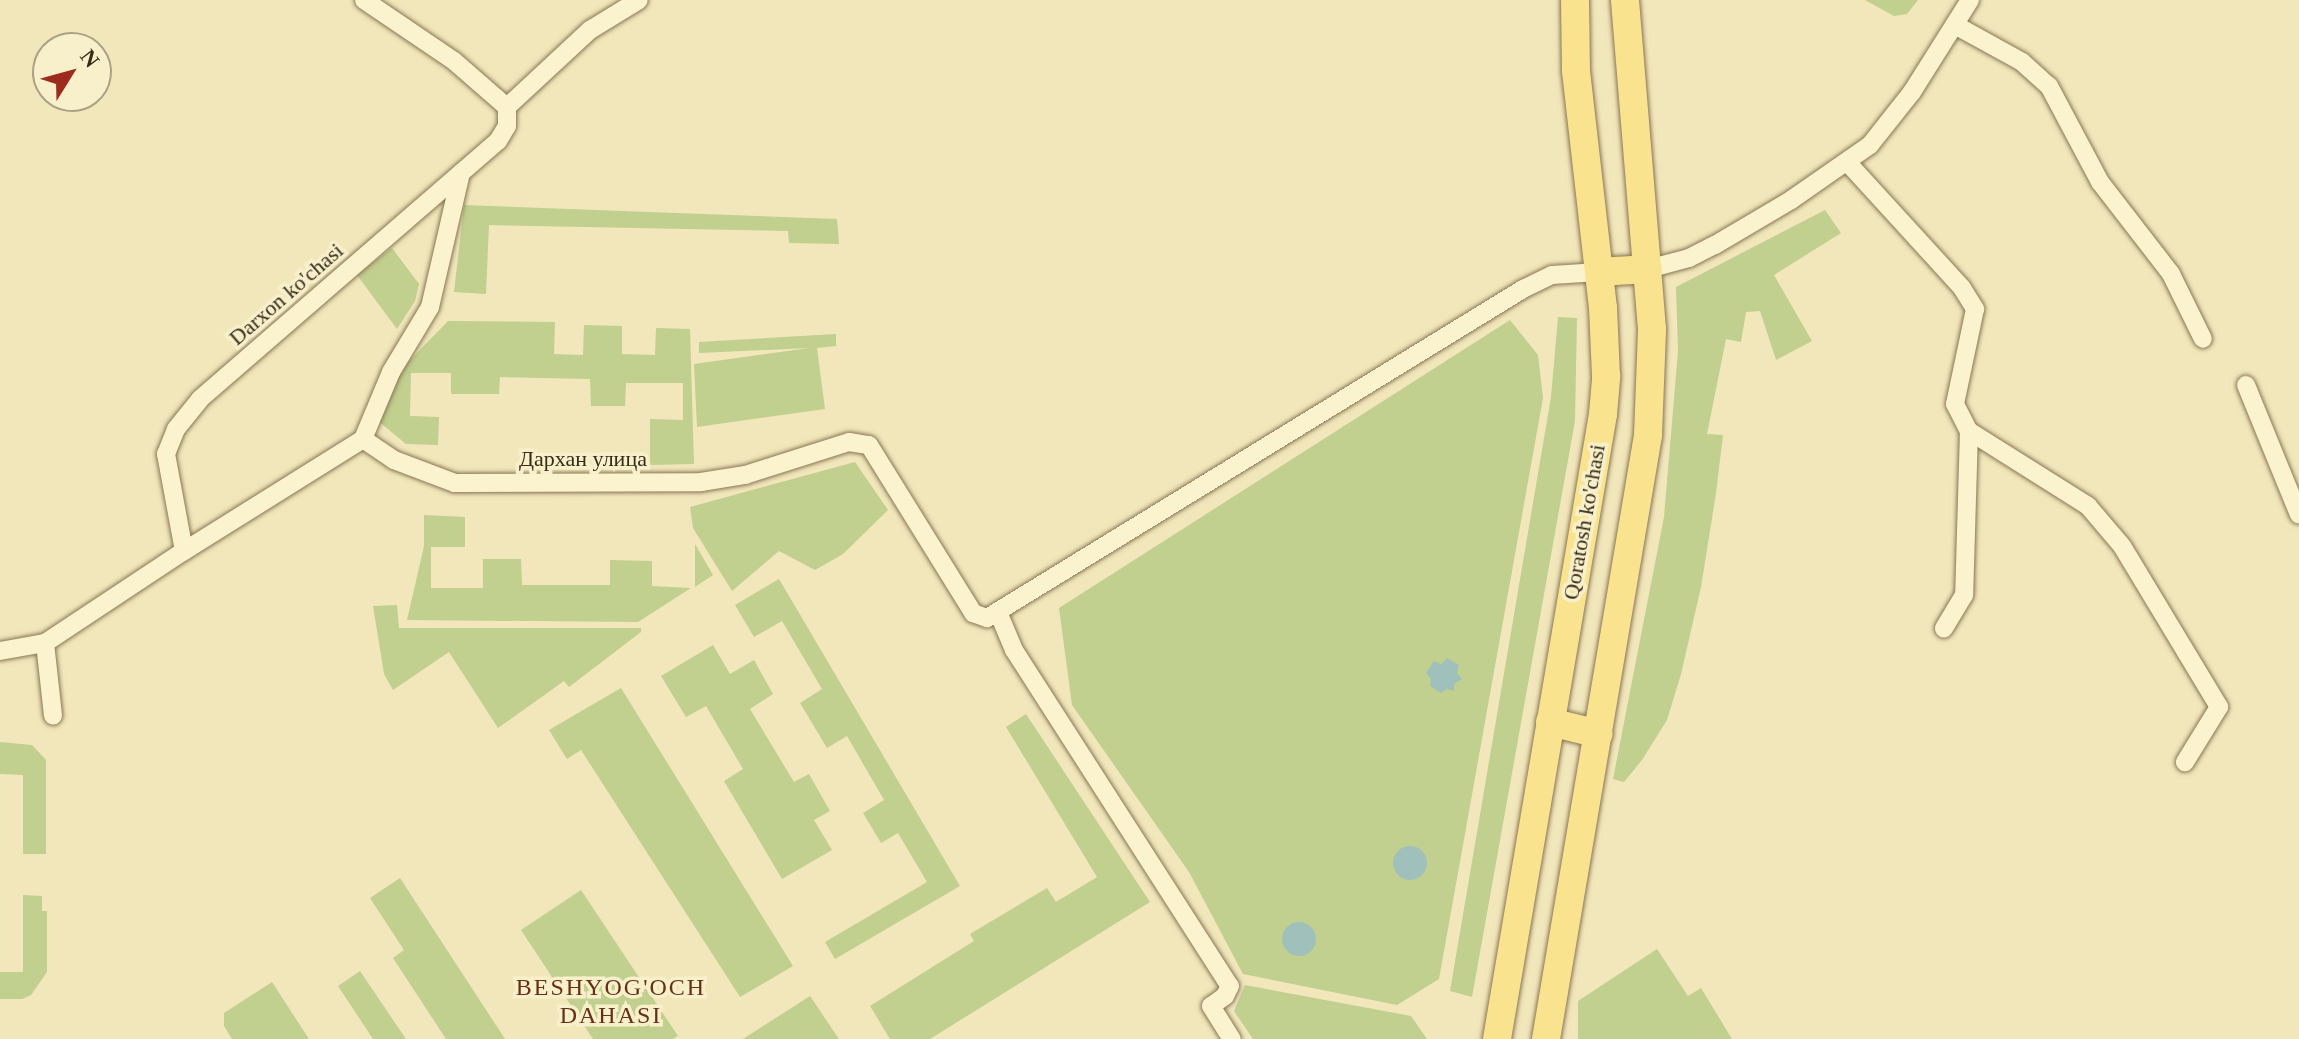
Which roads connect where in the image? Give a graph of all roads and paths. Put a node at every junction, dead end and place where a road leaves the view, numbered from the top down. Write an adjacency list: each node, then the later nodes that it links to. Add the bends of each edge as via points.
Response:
1 (364, 0): 7 (street, via 454,61)
2 (639, 0): 7 (street, via 590,30)
3 (1575, 0): 11 (main road, Qoratosh ko'chasi, via 1576,71)
4 (1625, 0): 10 (main road)
5 (1970, 0): 6 (street)
6 (1955, 25): 8 (street, via 1902,105); 12 (street, via 2022,62 2049,86 2100,182 2171,274)
7 (507, 107): 9 (street, Darxon ko'chasi, via 503,134)
8 (1848, 163): 10 (street, via 1715,245); 14 (street, via 1975,309 1955,404)
9 (461, 173): 15 (street, via 430,307 391,372); 17 (street, Darxon ko'chasi, via 200,399 176,429 166,454)
10 (1648, 269): 11 (main road); 24 (main road, via 1648,435)
11 (1599, 272): 18 (street, via 1552,275 1523,289); 23 (main road, Qoratosh ko'chasi, via 1606,340 1603,414)
12 (2203, 339)
13 (2246, 385): 16 (street)
14 (1969, 431): 19 (street, via 1964,595); 25 (street, via 2088,506 2122,546 2219,707)
15 (363, 439): 17 (street); 18 (street, Дархан улица, via 394,460 455,483 701,482 745,475 849,442 869,445 973,613 987,618)
16 (2296, 503)
17 (184, 551): 20 (street)
18 (998, 612): 26 (street, via 1014,650 1230,986 1211,1006)
19 (1944, 628)
20 (45, 643): 21 (street); 22 (street)
21 (0, 651)
22 (53, 716)
23 (1550, 722): 24 (main road); 27 (main road, Qoratosh ko'chasi)
24 (1599, 734): 28 (main road)
25 (2185, 762)
26 (1232, 1039)
27 (1497, 1039)
28 (1546, 1039)

